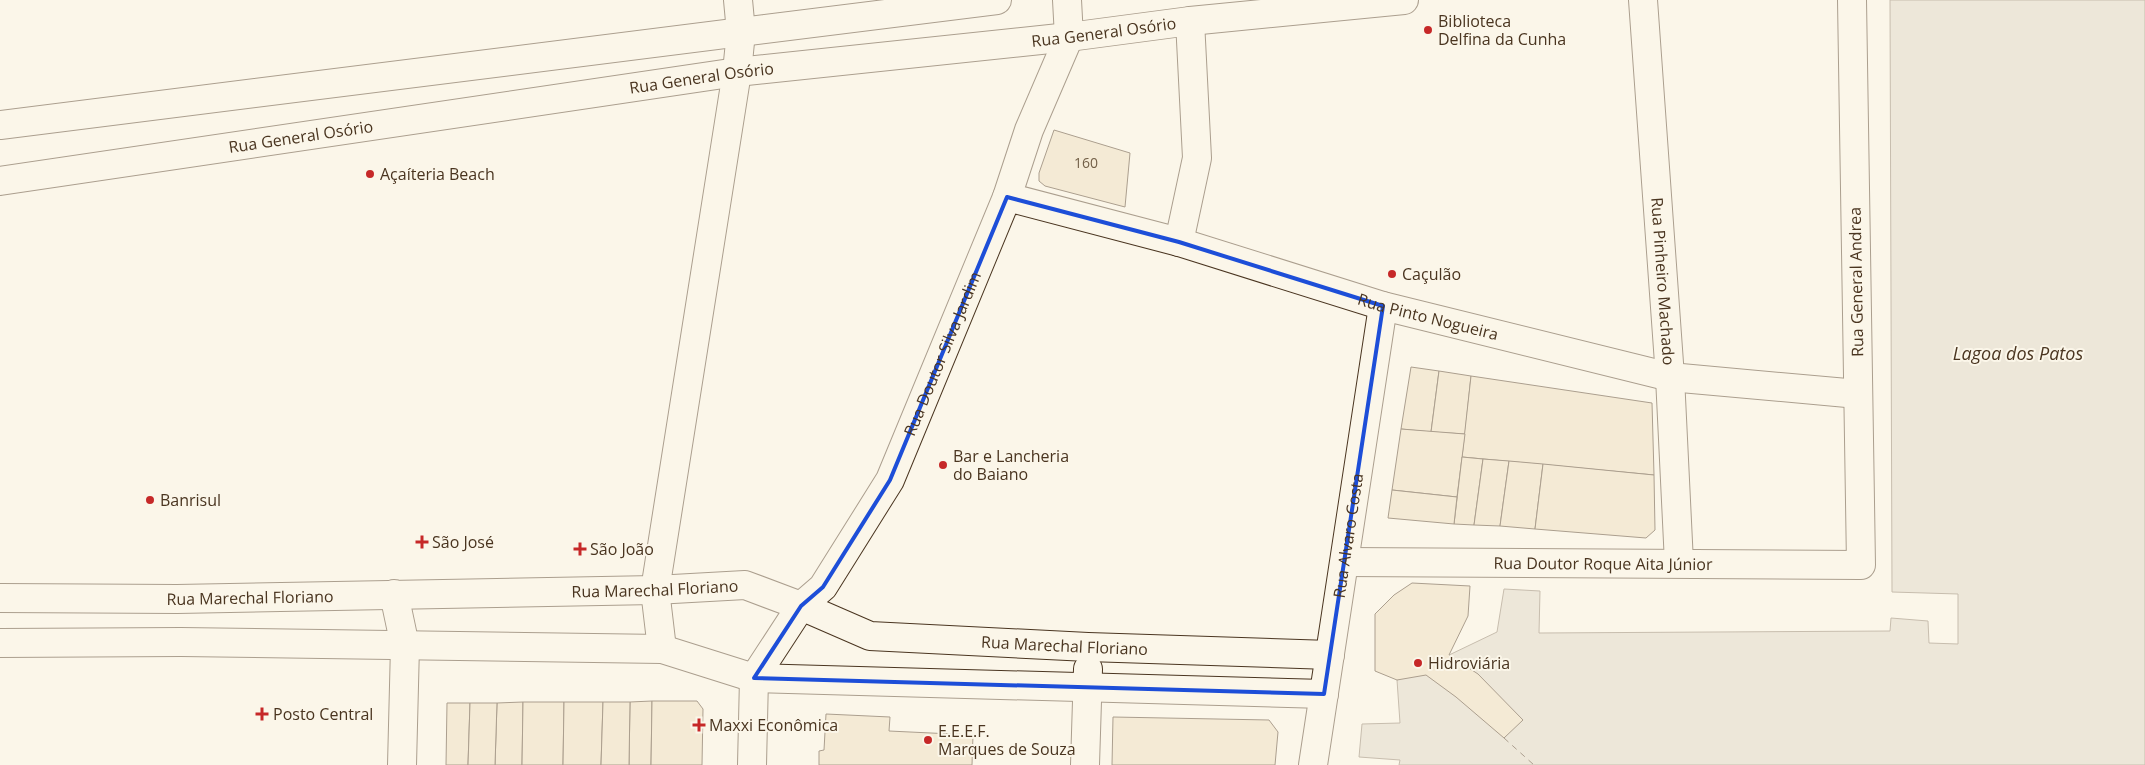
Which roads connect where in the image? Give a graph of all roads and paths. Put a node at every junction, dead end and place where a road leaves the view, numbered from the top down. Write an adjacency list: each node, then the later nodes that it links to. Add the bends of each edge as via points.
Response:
1 (738, 0): 9 (street)
2 (997, 0): 9 (street)
3 (1067, 0): 10 (street, Rua Doutor Silva Jardim)
4 (1404, 0): 7 (street, Rua General Osório)
5 (1643, 0): 17 (street, Rua Pinheiro Machado)
6 (1852, 0): 18 (street, Rua General Andrea)
7 (1234, 9): 8 (street, Rua General Osório)
8 (1190, 21): 10 (street, Rua General Osório); 15 (street, via 1197,158)
9 (740, 32): 11 (street); 12 (street)
10 (1069, 37): 11 (street, Rua General Osório); 14 (street, Rua Doutor Silva Jardim)
11 (737, 72): 13 (street, Rua General Osório); 22 (street)
12 (0, 125)
13 (0, 181)
14 (1006, 197): 15 (street, Rua Pinto Nogueira); 26 (street, Rua Doutor Silva Jardim, via 890,480 823,587)
15 (1179, 242): 16 (street, Rua Pinto Nogueira)
16 (1383, 306): 17 (street, Rua Pinto Nogueira); 19 (street, Rua Alvaro Costa)
17 (1670, 377): 18 (street, Rua Pinto Nogueira); 20 (street, Rua Pinheiro Machado)
18 (1858, 394): 21 (street, Rua General Andrea)
19 (1345, 562): 20 (street, Rua Doutor Roque Aita Júnior); 32 (street, Rua Alvaro Costa)
20 (1679, 563): 21 (street, Rua Doutor Roque Aita Júnior)
21 (1861, 565)
22 (655, 590): 23 (street, Rua Marechal Floriano); 26 (street, Rua Marechal Floriano, via 745,585); 31 (street)
23 (394, 594): 25 (street, Rua Marechal Floriano); 29 (street)
24 (0, 598): 25 (street, Rua Marechal Floriano)
25 (177, 599): 27 (street)
26 (801, 606): 30 (street, Rua Marechal Floriano, via 870,636); 33 (street, Rua Doutor Silva Jardim)
27 (181, 642): 28 (street); 29 (street)
28 (0, 643)
29 (405, 646): 31 (street); 36 (street)
30 (1088, 647): 32 (street, Rua Marechal Floriano); 34 (street)
31 (662, 649): 33 (street)
32 (1330, 655): 35 (street, Rua Alvaro Costa)
33 (754, 678): 34 (street); 37 (street)
34 (1088, 686): 35 (street); 38 (street)
35 (1324, 694): 39 (street, Rua Alvaro Costa)
36 (402, 765)
37 (752, 765)
38 (1085, 765)
39 (1313, 765)

